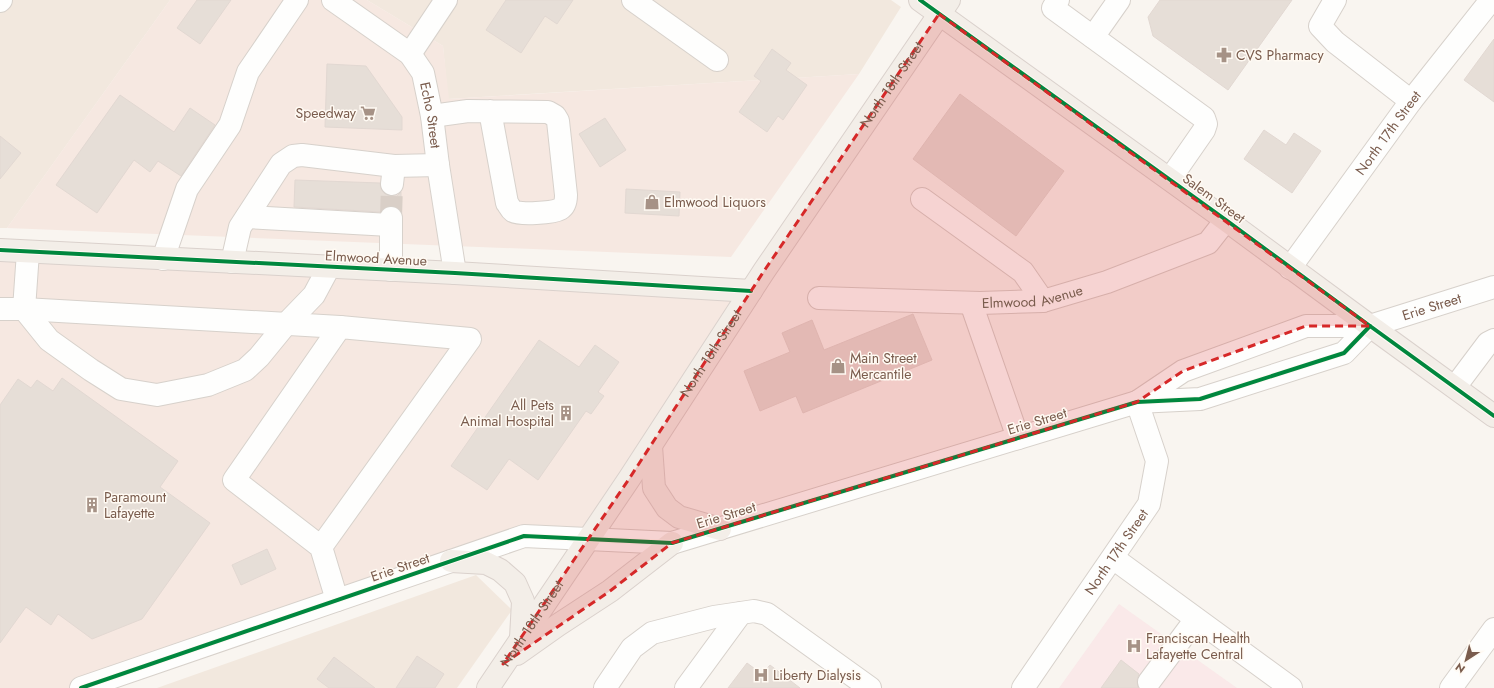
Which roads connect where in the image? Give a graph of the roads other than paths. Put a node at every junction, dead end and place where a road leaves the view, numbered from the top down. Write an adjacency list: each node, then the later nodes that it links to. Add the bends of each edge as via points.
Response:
1 (297, 0): 24 (street, via 248,72 230,125 187,190)
2 (333, 0): 12 (street, Echo Street)
3 (446, 0): 12 (street)
4 (633, 0): 13 (street)
5 (920, 0): 10 (main road, Salem Street)
6 (1119, 0): 11 (street)
7 (1335, 0): 14 (street, via 1320,26 1335,42)
8 (1491, 0): 14 (street, North 17th Street)
9 (1055, 4): 11 (street)
10 (944, 7): 18 (main road, Salem Street); 31 (main road, North 18th Street)
11 (1093, 37): 18 (street, via 1204,118 1204,130)
12 (410, 54): 16 (street, Echo Street, via 423,73)
13 (717, 60)
14 (1411, 101): 27 (street, North 17th Street)
15 (490, 111): 15 (street, via 548,112 555,116 558,121 566,195 561,208 553,212 512,211 507,203); 16 (street)
16 (432, 116): 17 (street, Echo Street)
17 (438, 165): 20 (street, via 393,175 302,155 293,156 281,164); 29 (street, Echo Street)
18 (1170, 179): 21 (main road, Salem Street)
19 (922, 199): 33 (street, via 1023,272)
20 (247, 217): 25 (street, via 240,227); 28 (street, via 390,222)
21 (1226, 220): 27 (main road, Salem Street); 33 (street, Elmwood Avenue, via 1208,243 1107,282)
22 (0, 250): 23 (main road, Elmwood Avenue)
23 (28, 252): 24 (main road, Elmwood Avenue); 36 (street)
24 (163, 259): 25 (main road, Elmwood Avenue)
25 (232, 262): 26 (main road, Elmwood Avenue)
26 (329, 267): 28 (main road, Elmwood Avenue); 37 (street, via 314,295)
27 (1290, 268): 39 (main road, Salem Street)
28 (391, 270): 29 (main road, Elmwood Avenue)
29 (455, 273): 31 (main road, Elmwood Avenue)
30 (1494, 287): 39 (street, Erie Street)
31 (751, 291): 45 (main road, North 18th Street)
32 (819, 298): 34 (street, Elmwood Avenue)
33 (1043, 301): 34 (street, Elmwood Avenue)
34 (971, 303): 44 (street)
35 (0, 309): 36 (street)
36 (24, 309): 37 (street); 37 (street, via 49,340 91,370 121,389 157,395 208,386 245,370)
37 (286, 324): 38 (street)
38 (340, 326): 49 (street, via 234,480); 49 (street, via 470,340)
39 (1370, 326): 41 (main road, Salem Street); 42 (street, Erie Street, via 1306,326 1183,371); 42 (street, Erie Street, via 1344,353 1200,399)
40 (1494, 340): 41 (street, via 1488,343)
41 (1455, 387): 43 (main road, Salem Street)
42 (1137, 402): 44 (street, Erie Street); 50 (street, North 17th Street, via 1157,461 1149,504)
43 (1494, 416)
44 (1018, 438): 46 (street, Erie Street)
45 (651, 446): 46 (main road, via 654,488 667,508 679,517); 47 (main road, North 18th Street)
46 (720, 529): 48 (street, Erie Street)
47 (588, 540): 48 (street, Erie Street); 51 (street, Erie Street, via 524,536); 56 (main road, North 18th Street)
48 (672, 543): 57 (main road, via 610,591)
49 (322, 547): 52 (street)
50 (1113, 558): 54 (street); 64 (street, North 17th Street)
51 (451, 561): 52 (street, Erie Street); 56 (main road, via 486,563 500,570 515,583 523,600)
52 (337, 600): 59 (street, Erie Street)
53 (741, 613): 61 (street, via 714,617 652,633 632,648); 62 (street); 63 (street, via 754,611 767,614)
54 (1196, 619): 58 (street); 65 (street)
55 (1494, 629): 66 (street)
56 (521, 638): 57 (main road, North 18th Street)
57 (504, 664): 60 (main road, North 18th Street)
58 (1149, 682)
59 (81, 688)
60 (488, 688)
61 (605, 688)
62 (686, 688)
63 (870, 688)
64 (1023, 688)
65 (1291, 688)
66 (1451, 688)

